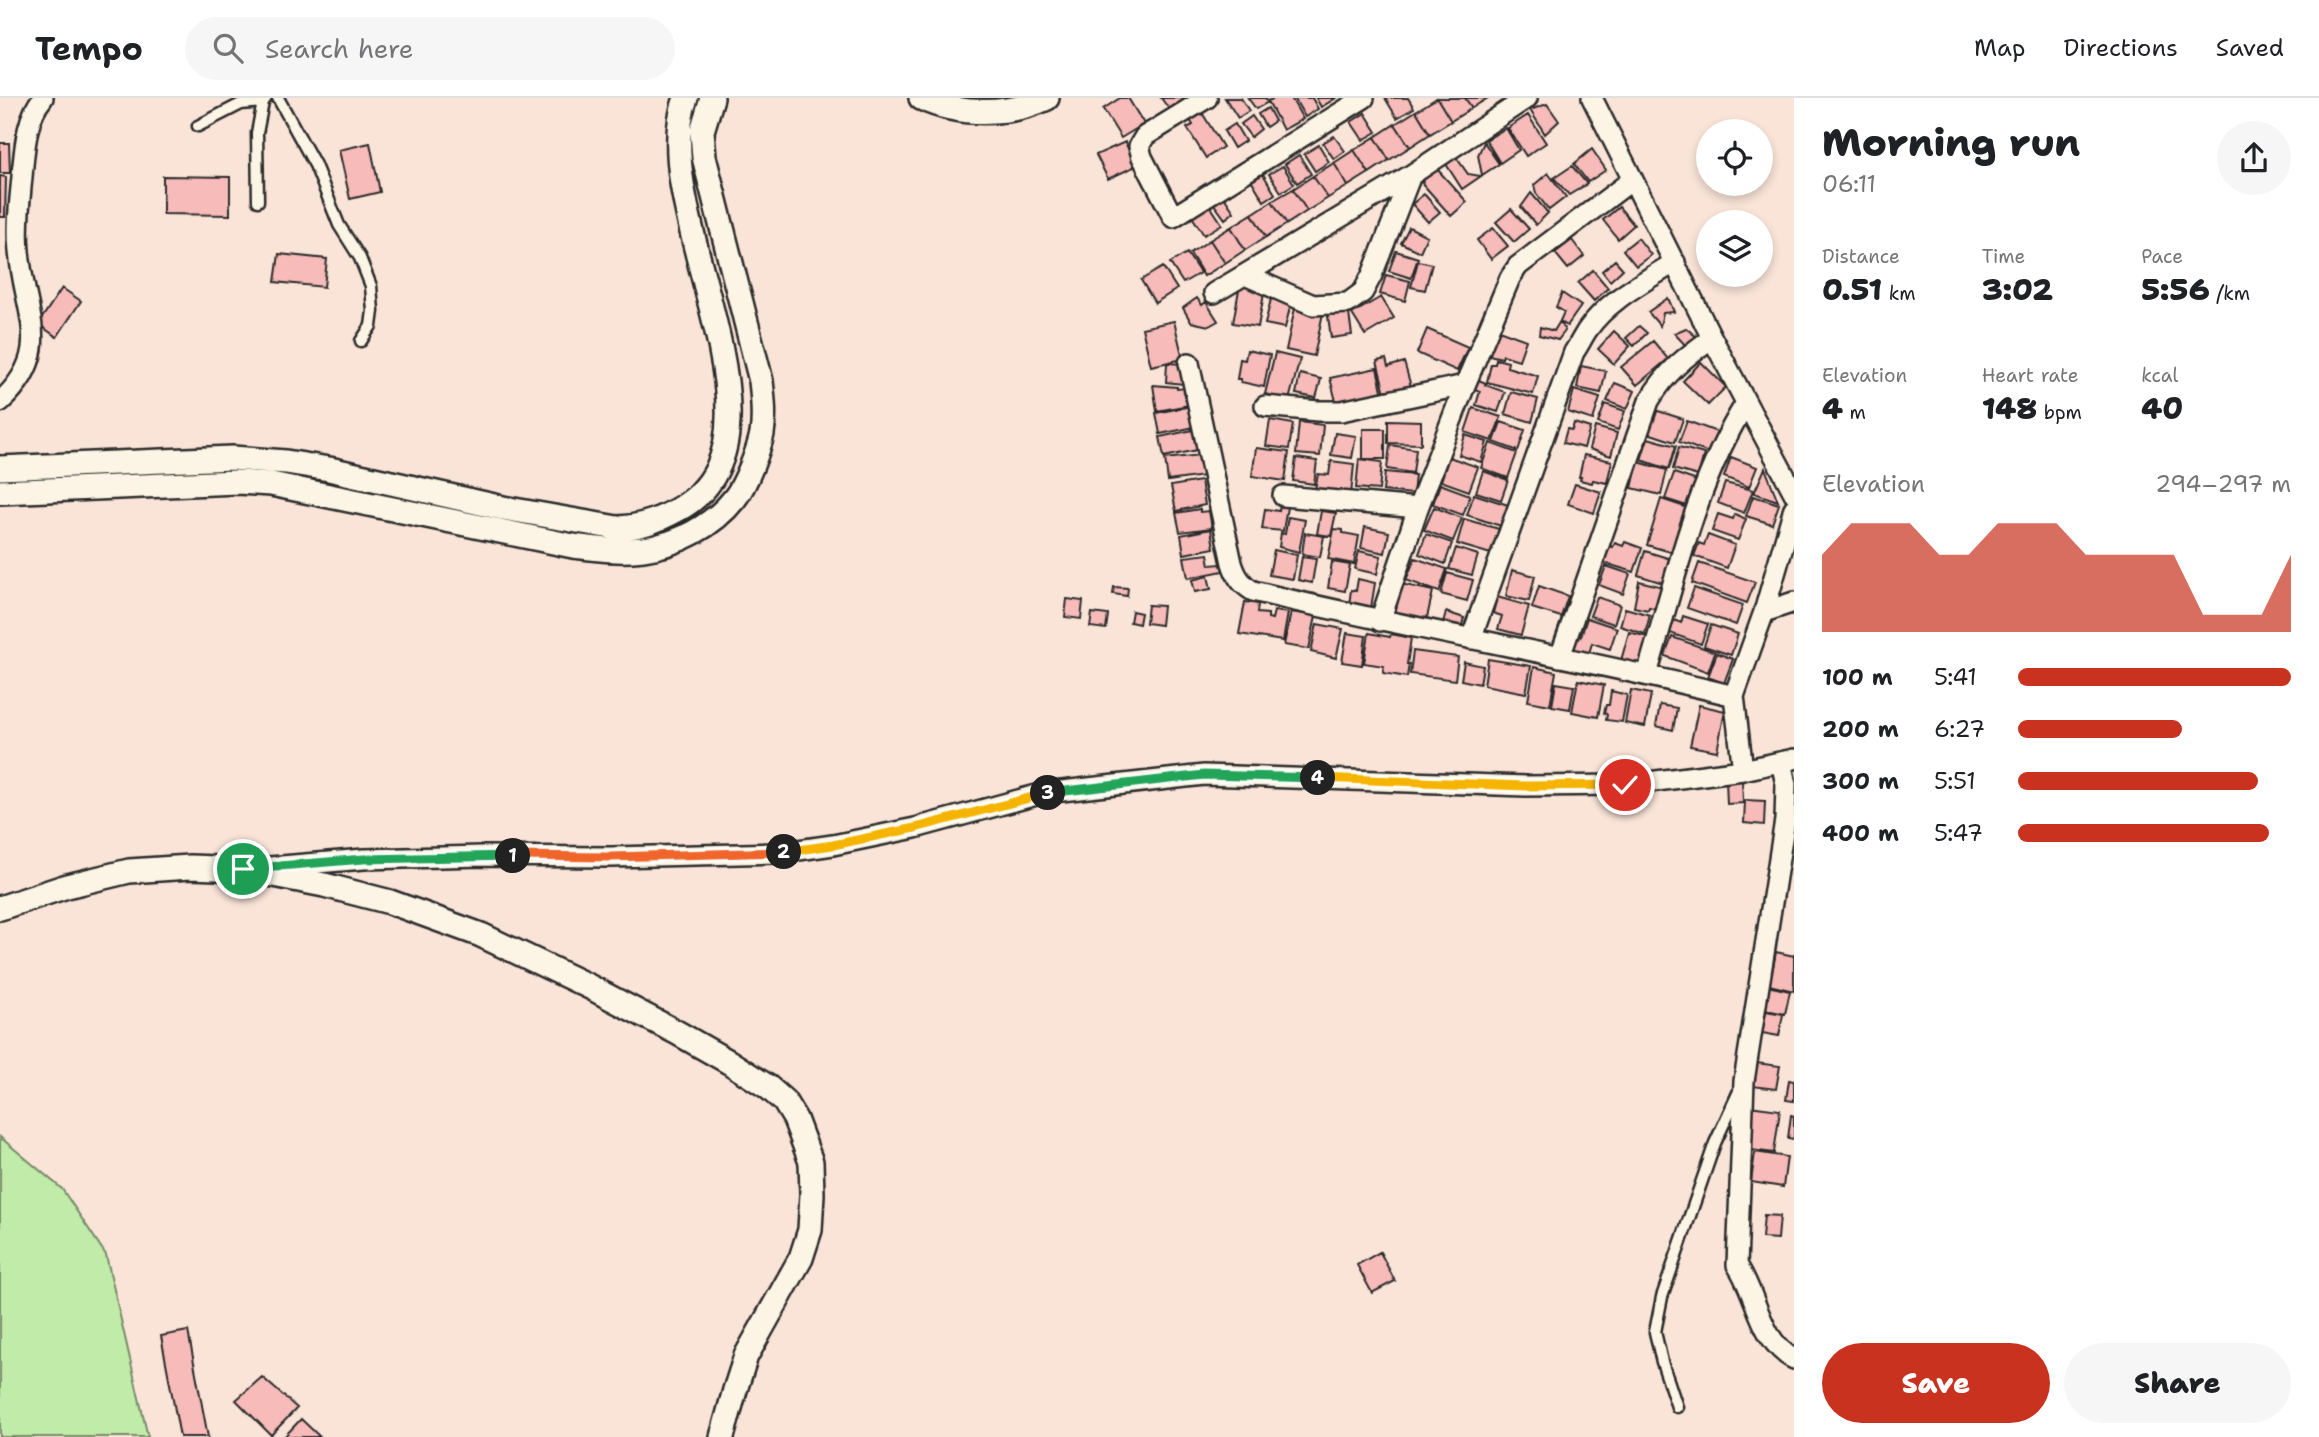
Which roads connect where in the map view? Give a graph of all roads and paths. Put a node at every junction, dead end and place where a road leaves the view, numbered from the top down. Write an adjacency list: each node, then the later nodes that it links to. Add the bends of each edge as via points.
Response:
1 (43, 98): 23 (street, via 25,147 19,220 19,252 33,345 25,374)
2 (278, 98): 20 (lane, via 371,286 371,326)
3 (686, 98): 26 (street, via 678,135 680,163 730,404 729,430 717,470 690,504 659,520 617,528 286,462 232,458)
4 (712, 98): 27 (street, via 702,131 704,156 761,381 764,412 752,465 735,498 709,523 677,541 615,551 573,546 271,484)
5 (921, 98): 6 (street, via 954,110 979,111 1010,109)
6 (1047, 98)
7 (1207, 98): 8 (street, via 1145,136 1139,146 1173,217)
8 (1364, 98)
9 (1527, 98): 13 (street)
10 (1592, 98): 14 (street)
11 (265, 100): 12 (lane, via 241,104); 15 (lane, via 257,134)
12 (198, 126)
13 (1411, 175): 17 (street); 17 (street, via 1372,275 1363,292 1348,303 1313,305)
14 (1632, 180): 16 (street); 22 (street, via 1518,266 1502,293)
15 (258, 201)
16 (1675, 262): 19 (street); 35 (street, via 1605,311 1574,352)
17 (1245, 275): 18 (street)
18 (1214, 293)
19 (1712, 338): 24 (street); 36 (street, via 1662,379 1648,401)
20 (361, 341)
21 (1189, 363): 34 (street, via 1237,577 1253,590)
22 (1465, 385): 25 (street, via 1341,411); 30 (street)
23 (0, 402)
24 (1746, 403): 28 (street); 37 (street, via 1701,497)
25 (1265, 406)
26 (0, 468)
27 (0, 492)
28 (1794, 493)
29 (1283, 496): 30 (street)
30 (1418, 508): 34 (street)
31 (1794, 508): 33 (street)
32 (1794, 602): 33 (street)
33 (1764, 612): 38 (street)
34 (1380, 621): 35 (street)
35 (1471, 639): 36 (street)
36 (1560, 657): 37 (street)
37 (1647, 674): 38 (street)
38 (1734, 696): 40 (street)
39 (1788, 761): 40 (street); 43 (street, via 1785,820)
40 (1743, 770): 41 (street, via 1625,785 1525,786 1204,775 1044,793 915,828 778,853 364,859)
41 (243, 869): 42 (street, via 129,871); 46 (street, via 390,902 481,935 676,1032 784,1101 811,1162 810,1230 801,1258 746,1356)
42 (0, 908)
43 (1744, 1081): 44 (street, via 1737,1265 1774,1343); 45 (lane, via 1715,1143 1662,1297 1655,1332)
44 (1794, 1359)
45 (1677, 1407)
46 (722, 1437)

